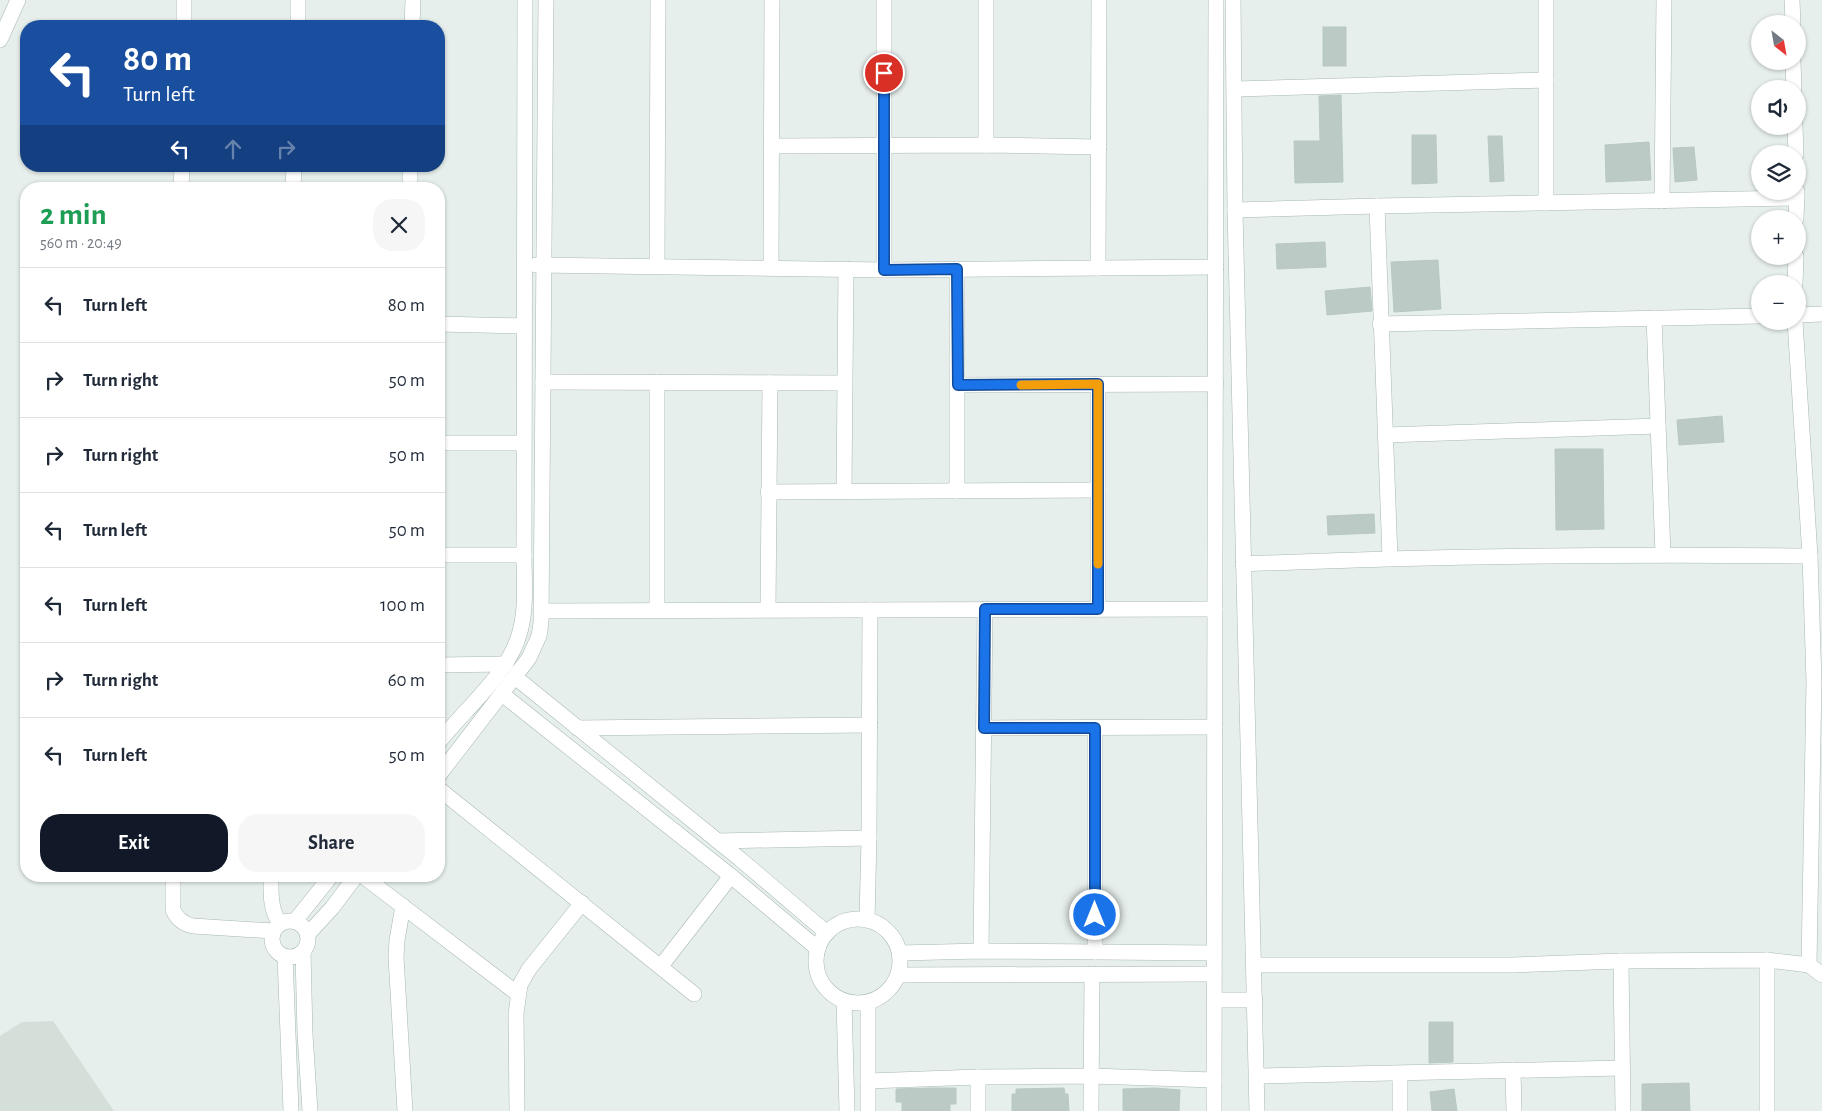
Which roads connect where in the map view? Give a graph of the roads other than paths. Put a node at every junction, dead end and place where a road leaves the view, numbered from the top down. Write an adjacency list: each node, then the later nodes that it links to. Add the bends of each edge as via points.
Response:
1 (18, 0): 21 (street)
2 (184, 0): 18 (street)
3 (298, 0): 19 (street)
4 (413, 0): 20 (street)
5 (525, 0): 33 (street)
6 (546, 0): 34 (street)
7 (658, 0): 35 (street)
8 (772, 0): 24 (street)
9 (884, 0): 25 (street)
10 (986, 0): 26 (street)
11 (1099, 0): 27 (street)
12 (1216, 0): 36 (street)
13 (1233, 0): 23 (street)
14 (1546, 0): 22 (street)
15 (1664, 0): 29 (street)
16 (1792, 0): 17 (street)
17 (1793, 15)
18 (184, 20)
19 (298, 20)
20 (412, 20)
21 (0, 40)
22 (1546, 80): 23 (street); 30 (street)
23 (1235, 89): 32 (street)
24 (772, 146): 25 (street); 37 (street)
25 (884, 146): 26 (street); 41 (street)
26 (986, 146): 27 (street)
27 (1099, 147): 38 (street)
28 (1751, 197): 29 (street)
29 (1662, 201): 30 (street)
30 (1546, 203): 31 (street)
31 (1377, 206): 32 (street); 47 (street)
32 (1235, 210): 70 (street)
33 (524, 265): 34 (street); 48 (street)
34 (544, 265): 35 (street); 50 (street)
35 (657, 266): 37 (street)
36 (1216, 267): 38 (street); 55 (street)
37 (772, 268): 39 (street)
38 (1098, 268): 40 (street)
39 (846, 269): 41 (street); 53 (street)
40 (957, 269): 41 (street); 56 (street)
41 (884, 270)
42 (1822, 314): 43 (street)
43 (1806, 315)
44 (1751, 316): 45 (street)
45 (1654, 318): 47 (street); 57 (street)
46 (445, 324): 48 (street)
47 (1380, 324): 58 (street)
48 (524, 326): 60 (street)
49 (1796, 330): 68 (street)
50 (543, 382): 51 (street); 74 (street)
51 (657, 382): 52 (street); 75 (street)
52 (770, 383): 53 (street); 64 (street)
53 (844, 383): 62 (street)
54 (1098, 384): 55 (street); 56 (street); 61 (street)
55 (1216, 384): 71 (street)
56 (958, 385): 63 (street)
57 (1658, 426): 58 (street); 67 (street)
58 (1386, 435): 69 (street)
59 (445, 442): 60 (street)
60 (523, 443): 66 (street)
61 (1098, 490): 63 (street); 73 (street)
62 (844, 491): 63 (street); 64 (street)
63 (957, 491)
64 (768, 492): 76 (street)
65 (445, 554): 66 (street)
66 (524, 554): 78 (street, via 522,622 516,646)
67 (1663, 554): 68 (street); 69 (street)
68 (1810, 556): 81 (street)
69 (1390, 558): 70 (street)
70 (1243, 564): 115 (street)
71 (1215, 608): 73 (street); 84 (street)
72 (985, 609): 73 (street); 77 (street); 86 (street)
73 (1098, 609)
74 (542, 610): 75 (street); 80 (street, via 535,648)
75 (657, 610): 76 (street)
76 (768, 610): 77 (street)
77 (870, 610): 83 (street)
78 (506, 664): 79 (street); 88 (street)
79 (445, 665)
80 (515, 678): 82 (street); 85 (street)
81 (1818, 682): 116 (street)
82 (502, 694): 89 (street); 93 (street)
83 (870, 725): 85 (street); 91 (street)
84 (1215, 727): 87 (street); 111 (street)
85 (577, 728): 92 (street)
86 (984, 728): 87 (street); 107 (street)
87 (1095, 728): 109 (street)
88 (445, 735)
89 (445, 767)
90 (445, 794): 99 (street)
91 (869, 838): 92 (street); 101 (street)
92 (718, 841): 104 (street)
93 (731, 876): 106 (street); 117 (street)
94 (173, 882): 103 (street, via 173,910 183,923)
95 (271, 882): 103 (street, via 271,904)
96 (326, 882): 102 (street)
97 (352, 882): 105 (street)
98 (371, 882): 100 (street)
99 (582, 902): 117 (street); 122 (street, via 529,969)
100 (403, 906): 122 (street); 140 (street, via 396,958)
101 (867, 920): 104 (street, via 850,920); 110 (street, via 892,935)
102 (295, 921): 103 (street); 105 (street, via 306,928)
103 (277, 928): 112 (street, via 272,944)
104 (827, 933): 106 (street)
105 (308, 934): 108 (street, via 307,947)
106 (818, 949): 126 (street, via 819,976 829,992)
107 (981, 951): 109 (street); 110 (street)
108 (303, 952): 112 (street, via 298,956); 128 (street)
109 (1096, 952): 111 (street)
110 (900, 953): 120 (street)
111 (1214, 953): 119 (street)
112 (285, 957): 129 (street)
113 (1767, 960): 114 (street); 116 (street); 151 (street)
114 (1621, 961): 115 (street, via 1512,965); 130 (street)
115 (1255, 965): 125 (street)
116 (1809, 965): 121 (street)
117 (661, 966): 123 (street)
118 (1092, 974): 119 (street); 120 (street); 133 (street)
119 (1214, 974): 124 (street)
120 (898, 975): 127 (street, via 890,990)
121 (1822, 975)
122 (518, 994): 141 (street)
123 (694, 994)
124 (1215, 1000): 125 (street); 136 (street)
125 (1255, 1000): 134 (street)
126 (844, 1001): 127 (street); 142 (street)
127 (868, 1002): 137 (street)
128 (305, 1034): 129 (street); 139 (street)
129 (288, 1035): 138 (street)
130 (1622, 1068): 131 (street); 150 (street)
131 (1513, 1070): 132 (street); 149 (street)
132 (1400, 1074): 134 (street); 148 (street)
133 (1091, 1076): 135 (street); 136 (street); 145 (street)
134 (1257, 1076): 147 (street)
135 (978, 1077): 137 (street); 144 (street)
136 (1214, 1080): 146 (street)
137 (868, 1081): 143 (street)
138 (291, 1111)
139 (310, 1111)
140 (405, 1111)
141 (517, 1111)
142 (847, 1111)
143 (868, 1111)
144 (978, 1111)
145 (1091, 1111)
146 (1214, 1111)
147 (1258, 1111)
148 (1400, 1111)
149 (1514, 1111)
150 (1623, 1111)
151 (1768, 1111)

